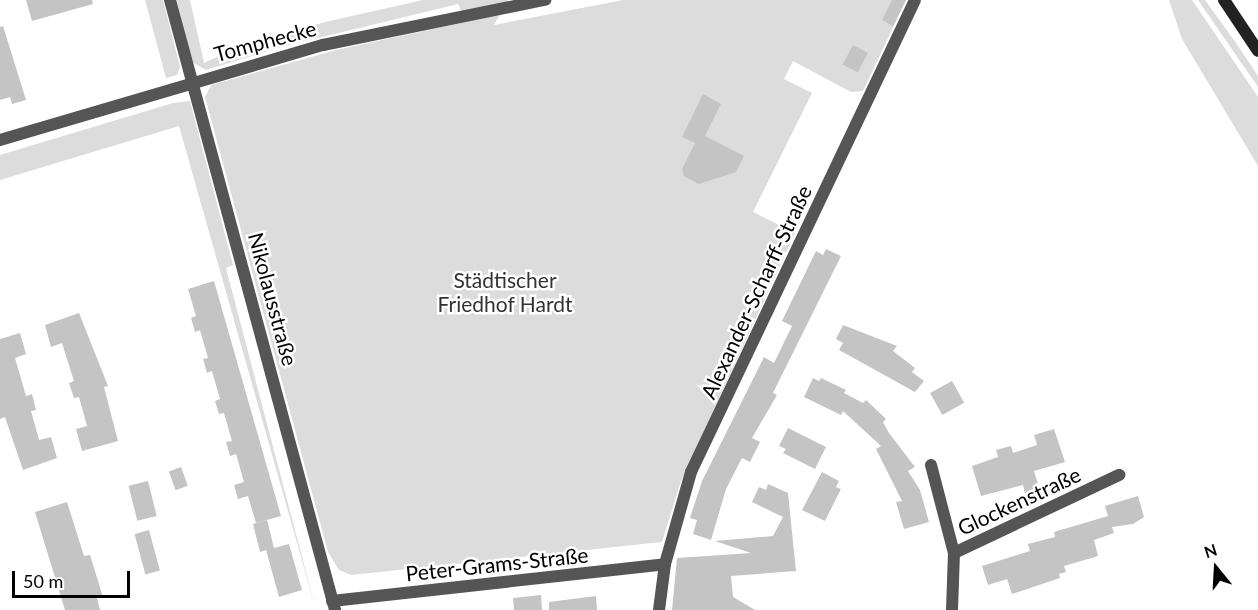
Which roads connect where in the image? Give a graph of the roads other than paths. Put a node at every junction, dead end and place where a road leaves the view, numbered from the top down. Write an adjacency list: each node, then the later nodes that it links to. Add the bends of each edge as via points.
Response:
1 (170, 0): 6 (street, Nikolausstraße)
2 (545, 0): 6 (street, Tomphecke, via 323,45)
3 (915, 0): 11 (street, Alexander-Scharff-Straße, via 691,472)
4 (1224, 0): 5 (main road)
5 (1258, 51)
6 (193, 81): 7 (street, Tomphecke); 12 (street, Nikolausstraße)
7 (0, 140)
8 (932, 465): 10 (street)
9 (1119, 475): 10 (street, Glockenstraße)
10 (954, 553): 14 (street, Glockenstraße)
11 (665, 564): 12 (street, Peter-Grams-Straße); 13 (street, Alexander-Scharff-Straße)
12 (334, 606)
13 (659, 610)
14 (952, 610)

